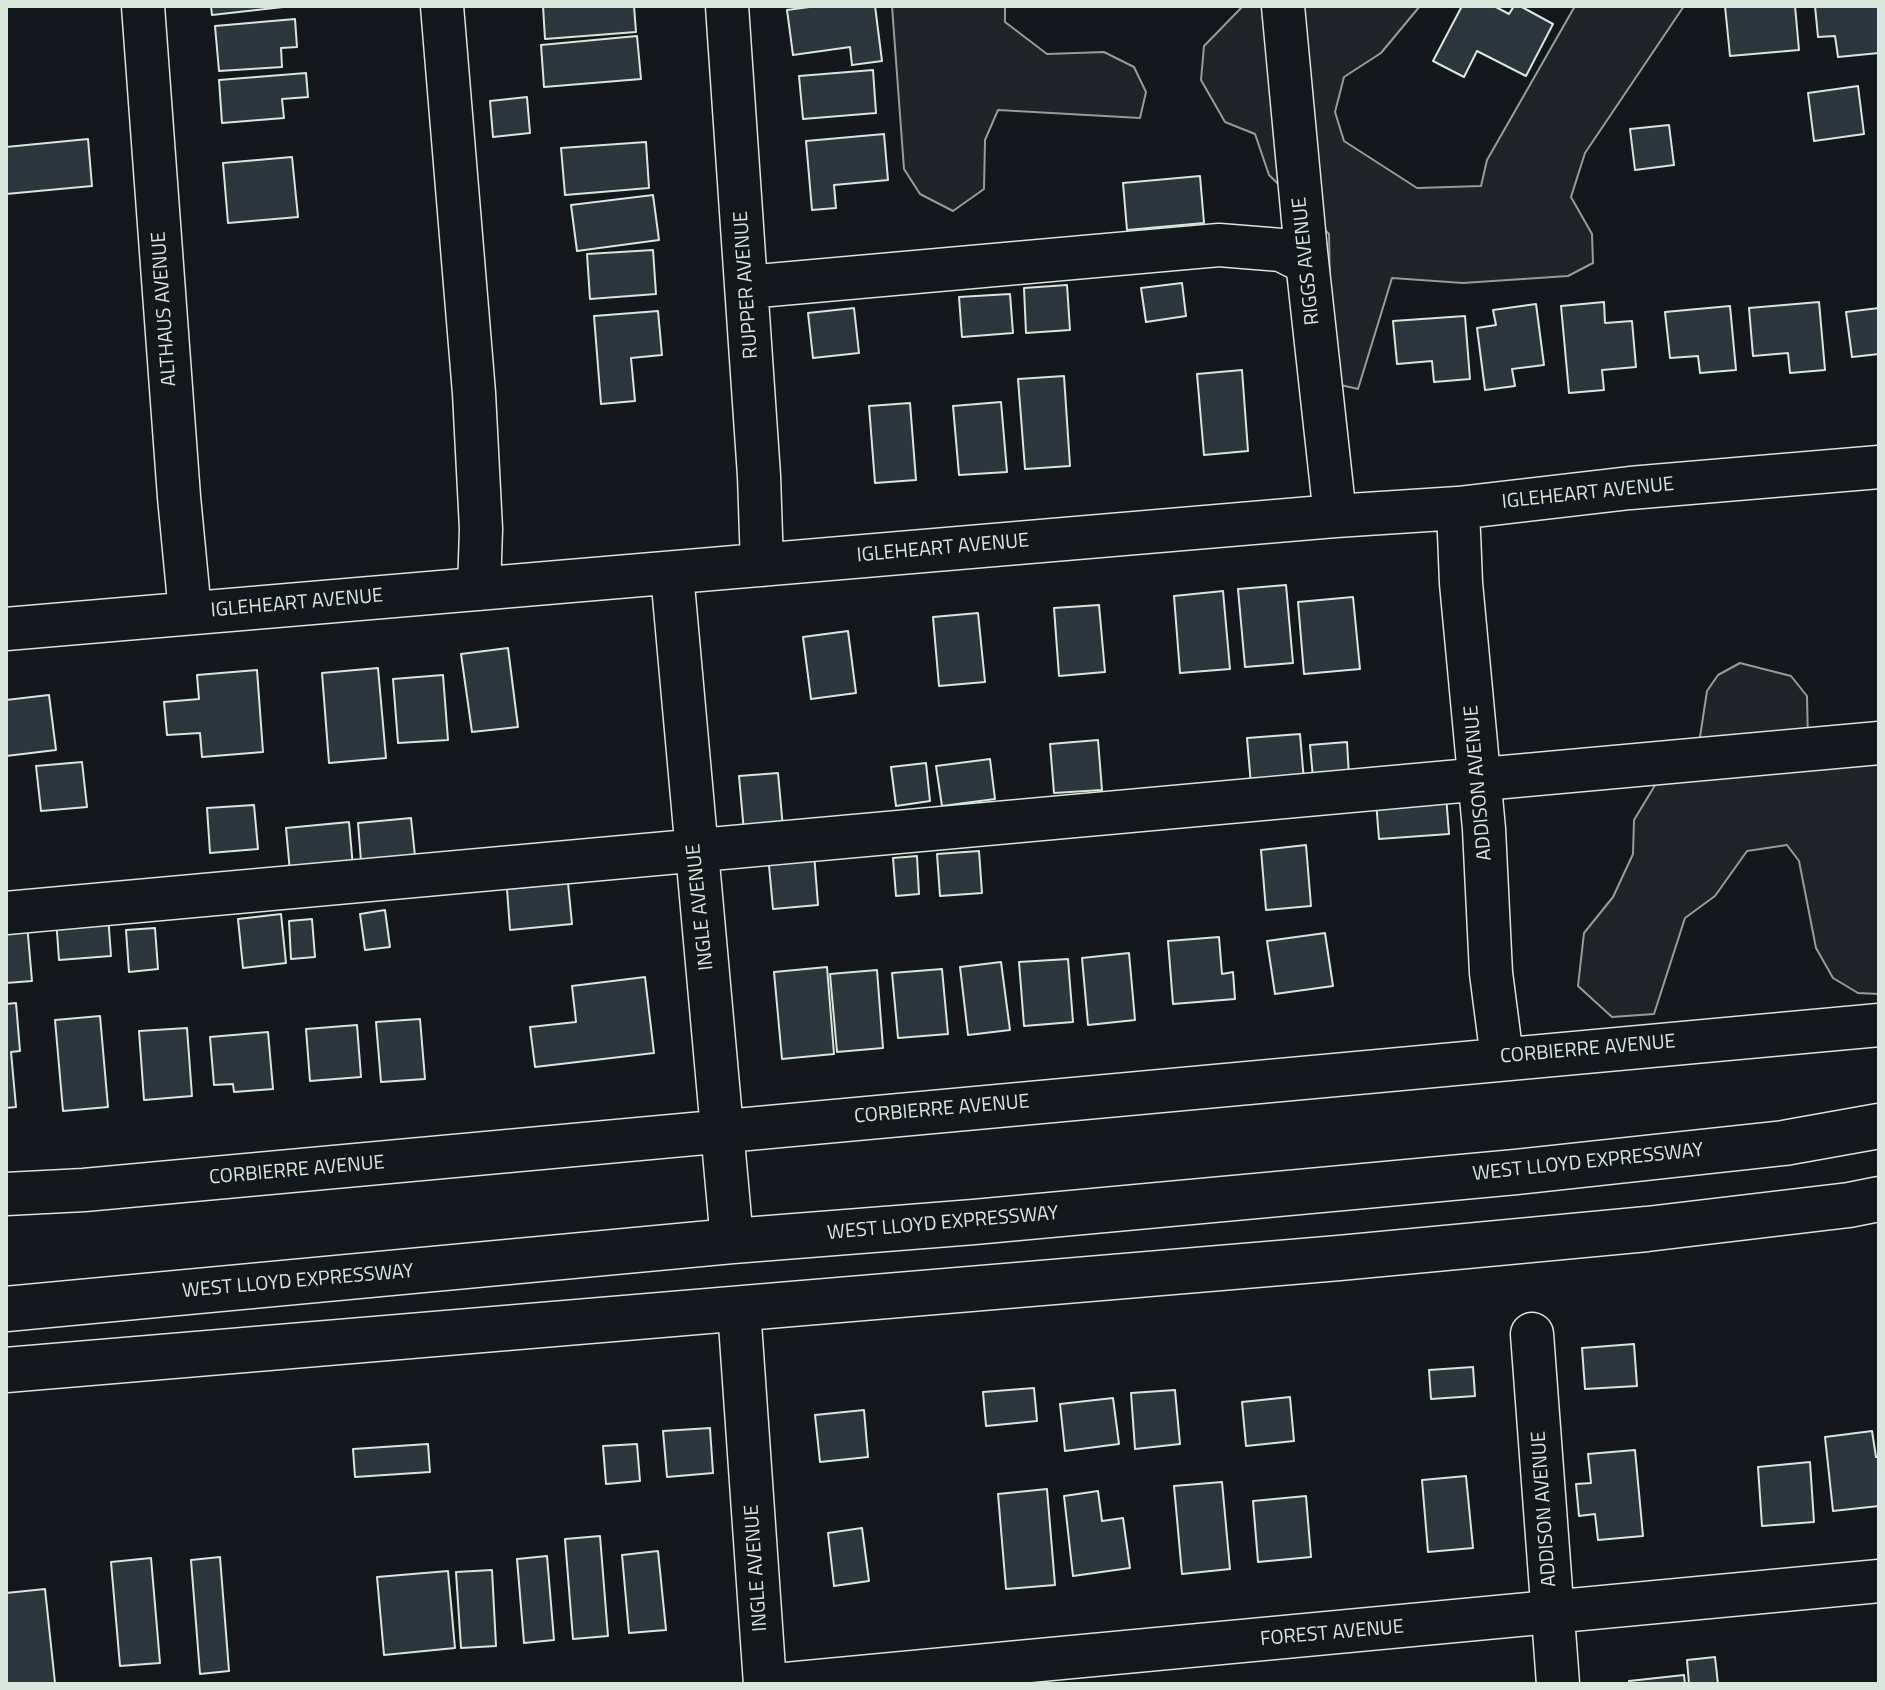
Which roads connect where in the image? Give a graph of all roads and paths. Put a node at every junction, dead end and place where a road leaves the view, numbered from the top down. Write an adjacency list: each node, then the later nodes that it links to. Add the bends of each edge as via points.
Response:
1 (143, 6): 13 (street, ALTHAUS AVENUE)
2 (442, 6): 12 (street, via 474,393)
3 (727, 6): 6 (street, RUPPER AVENUE)
4 (1283, 6): 5 (street, RIGGS AVENUE)
5 (1307, 263): 6 (street, via 1281,250 1219,245); 9 (street, RIGGS AVENUE)
6 (747, 287): 10 (street, RUPPER AVENUE)
7 (1879, 467): 8 (street, IGLEHEART AVENUE)
8 (1458, 508): 9 (street, IGLEHEART AVENUE); 16 (street, ADDISON AVENUE)
9 (1335, 516): 10 (street, IGLEHEART AVENUE)
10 (762, 565): 11 (street, IGLEHEART AVENUE)
11 (672, 574): 12 (street, IGLEHEART AVENUE); 17 (street, INGLE AVENUE)
12 (479, 589): 13 (street, IGLEHEART AVENUE)
13 (190, 612): 14 (street, IGLEHEART AVENUE)
14 (6, 629)
15 (1879, 743): 16 (street)
16 (1480, 778): 17 (street); 20 (street, ADDISON AVENUE, via 1491,973)
17 (695, 849): 18 (street); 22 (street, INGLE AVENUE)
18 (6, 913)
19 (1879, 1025): 20 (street, CORBIERRE AVENUE)
20 (1502, 1058): 22 (street, CORBIERRE AVENUE)
21 (1879, 1126): 25 (highway, WEST LLOYD EXPRESSWAY, via 1784,1143 1516,1172)
22 (723, 1130): 23 (street, CORBIERRE AVENUE); 25 (street, INGLE AVENUE)
23 (6, 1194)
24 (1879, 1199): 27 (highway, via 1616,1232)
25 (732, 1241): 26 (highway, WEST LLOYD EXPRESSWAY)
26 (6, 1309)
27 (739, 1309): 29 (highway); 32 (street, INGLE AVENUE)
28 (1532, 1334): 31 (street, ADDISON AVENUE)
29 (6, 1370)
30 (1879, 1581): 31 (street, FOREST AVENUE)
31 (1552, 1613): 33 (street, FOREST AVENUE); 34 (street, ADDISON AVENUE)
32 (765, 1684)
33 (786, 1684)
34 (1558, 1684)

